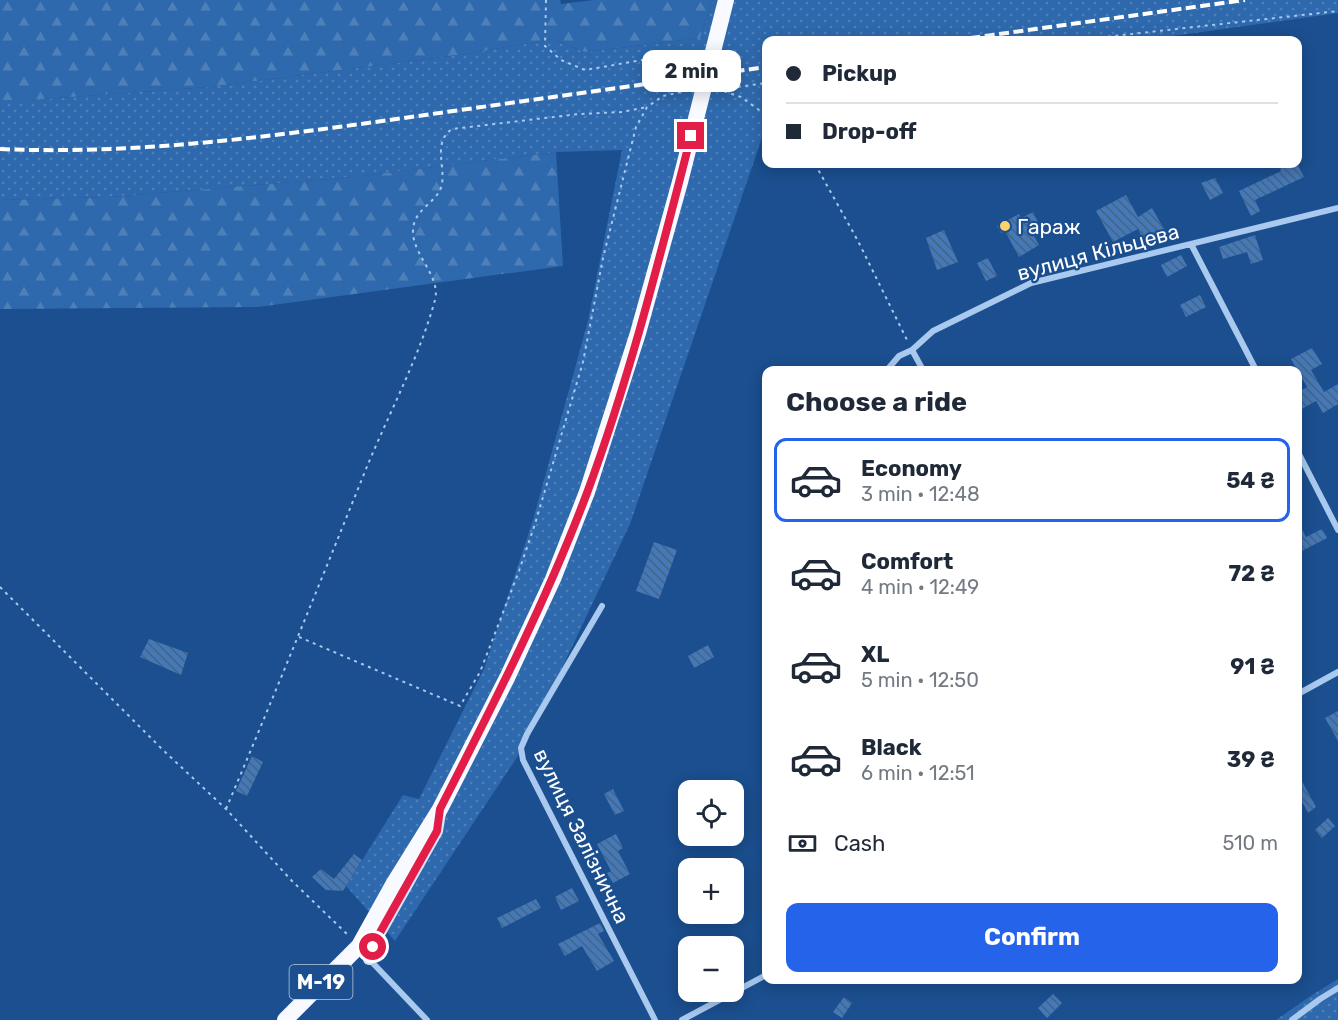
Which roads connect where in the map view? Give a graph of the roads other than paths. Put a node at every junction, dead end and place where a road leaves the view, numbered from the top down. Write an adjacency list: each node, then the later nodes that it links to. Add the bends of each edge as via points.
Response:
1 (726, 0): 13 (highway, М-19, via 638,333 587,492 512,668 440,809 394,883)
2 (1338, 208): 3 (street, вулиця Кільцева)
3 (1191, 244): 4 (street, вулиця Кільцева, via 1031,283 933,331); 7 (street)
4 (912, 350): 5 (street, вулиця Кільцева); 6 (street)
5 (890, 366)
6 (921, 366)
7 (1254, 366)
8 (1302, 460): 9 (street)
9 (1338, 530)
10 (602, 606): 18 (street, вулиця Залізнична, via 521,748 523,760)
11 (1338, 672): 12 (street)
12 (1302, 692)
13 (364, 952): 16 (highway, М-19, via 308,994); 17 (street)
14 (762, 977): 19 (street)
15 (1338, 988): 20 (street)
16 (285, 1020)
17 (427, 1020)
18 (654, 1020)
19 (682, 1020)
20 (1292, 1020)

